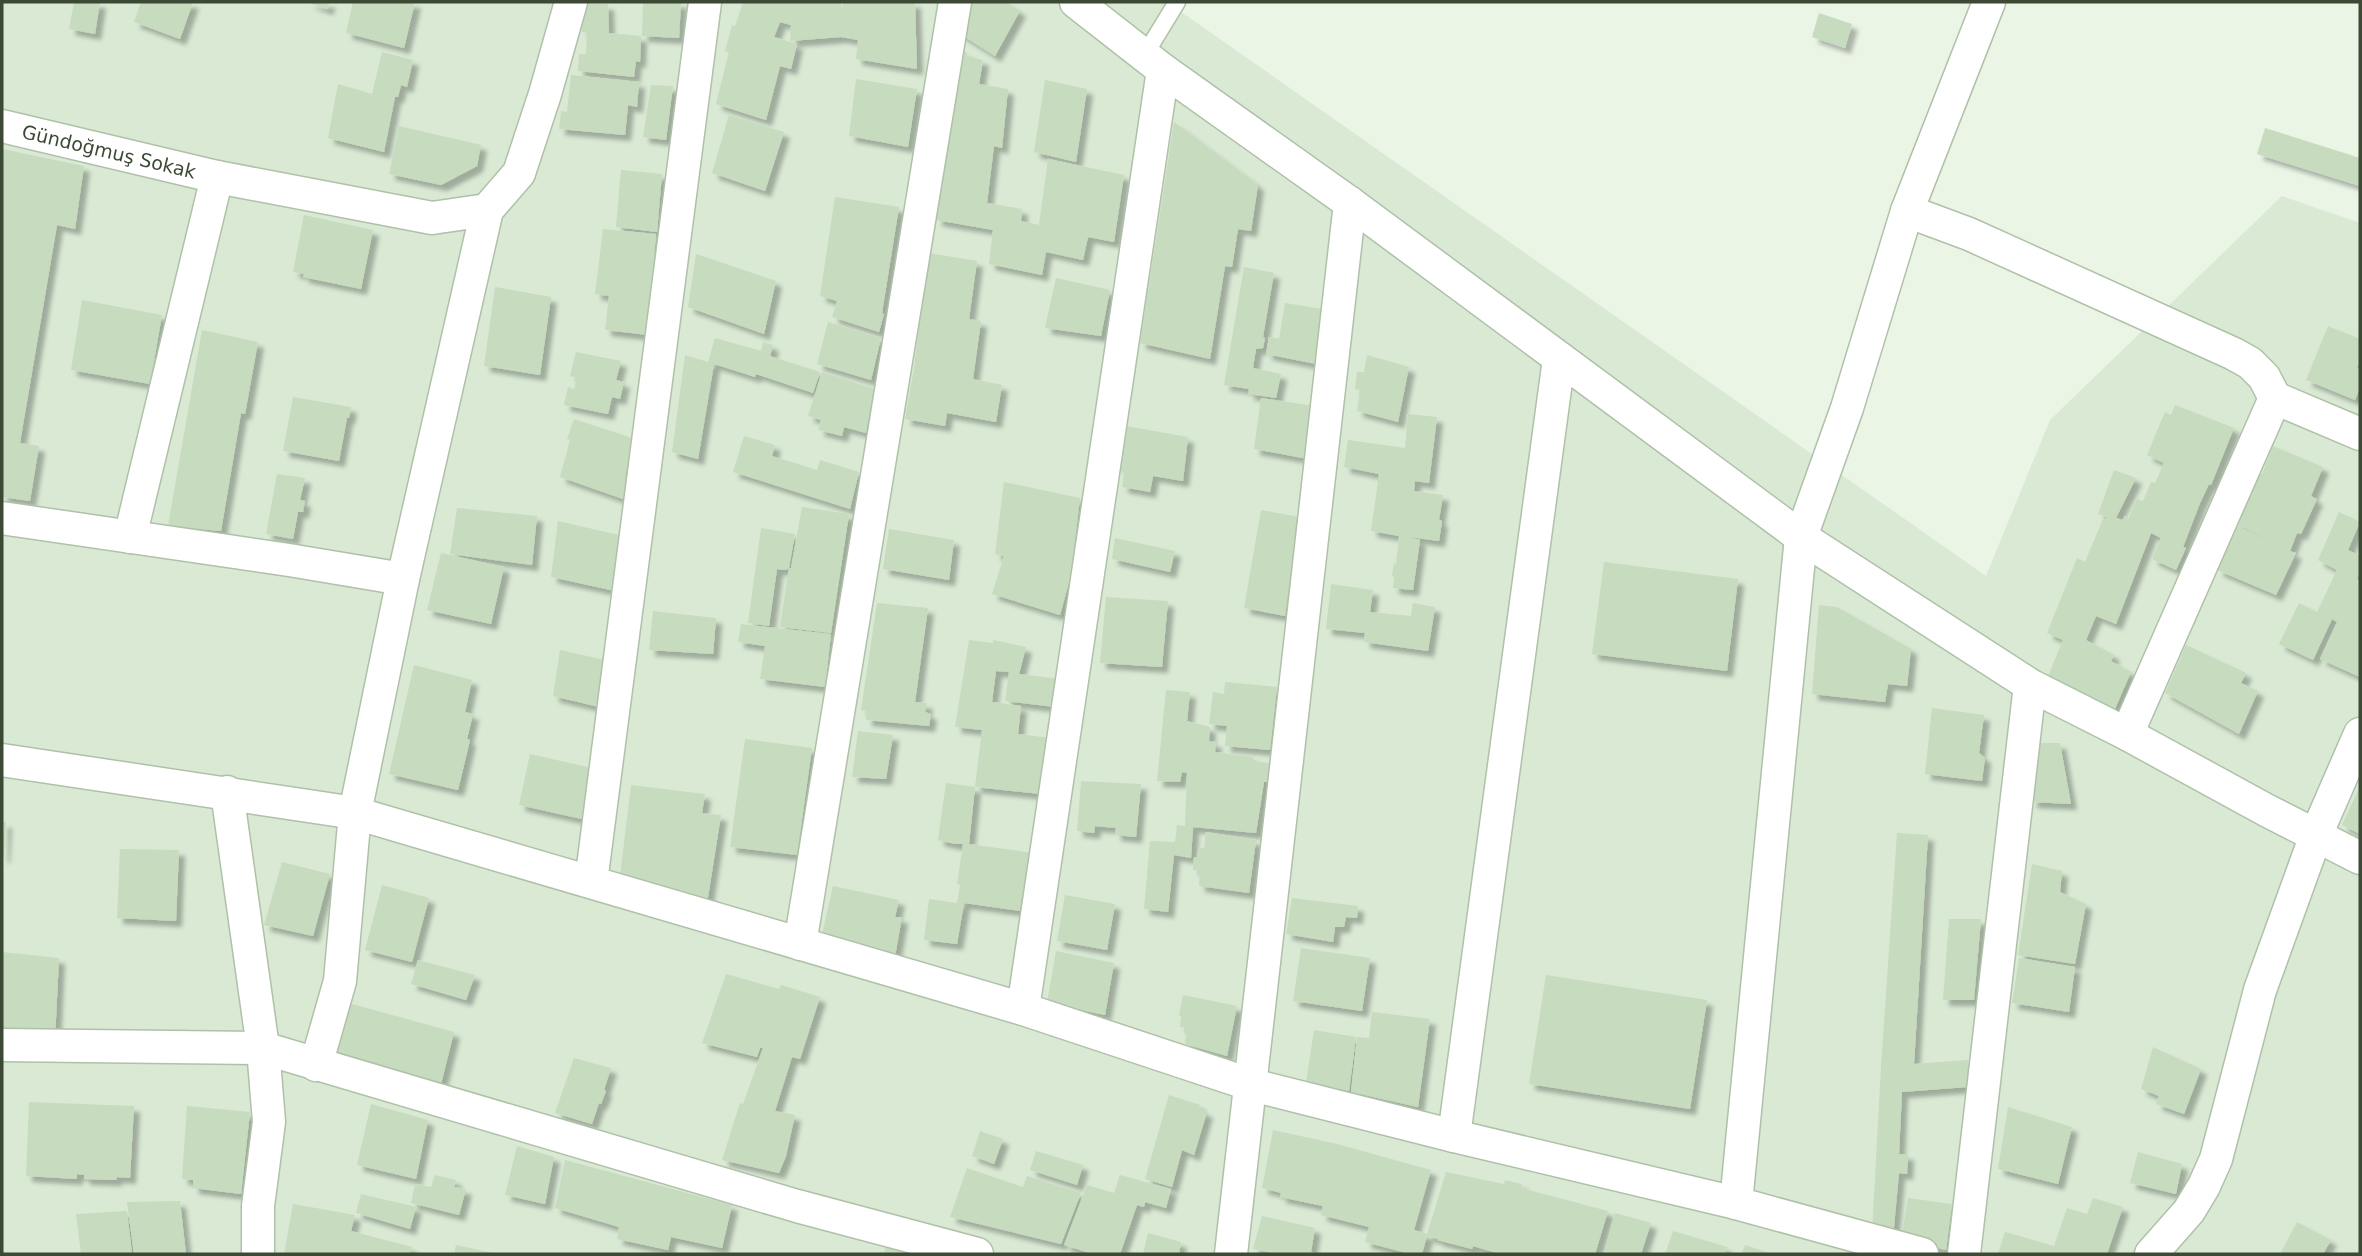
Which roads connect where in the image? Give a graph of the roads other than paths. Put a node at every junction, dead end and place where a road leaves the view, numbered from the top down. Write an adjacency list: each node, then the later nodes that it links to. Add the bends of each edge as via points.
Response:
1 (565, 2): 11 (street, via 552,69 519,173)
2 (705, 2): 28 (street)
3 (955, 2): 29 (street)
4 (1076, 2): 7 (street)
5 (1177, 2): 7 (lane)
6 (1989, 2): 12 (street)
7 (1153, 63): 10 (street); 30 (street)
8 (2, 126): 9 (street, Gündoğmuş Sokak)
9 (216, 177): 11 (street, Gündoğmuş Sokak, via 432,218); 17 (street)
10 (1350, 203): 13 (street); 34 (street)
11 (487, 209): 19 (street)
12 (1907, 211): 14 (street, via 1969,234 2234,354 2264,377); 18 (street, via 1847,408)
13 (1559, 359): 18 (street); 35 (street)
14 (2275, 398): 15 (street); 21 (street)
15 (2360, 434)
16 (2, 518): 17 (street)
17 (130, 537): 19 (street)
18 (1801, 537): 20 (street); 36 (street)
19 (403, 579): 25 (street)
20 (2030, 685): 21 (street); 41 (street)
21 (2127, 734): 26 (street)
22 (2360, 734): 26 (street)
23 (2, 760): 24 (street)
24 (227, 792): 25 (street); 32 (street)
25 (355, 813): 28 (street); 33 (street, via 340,981)
26 (2316, 835): 27 (street); 42 (street, via 2260,990 2216,1159 2189,1211)
27 (2360, 858)
28 (591, 883): 29 (street)
29 (800, 943): 30 (street)
30 (1023, 1010): 34 (street)
31 (2, 1045): 32 (street)
32 (262, 1048): 33 (street); 37 (street, via 269,1122)
33 (316, 1065): 38 (street)
34 (1252, 1085): 35 (street); 39 (street)
35 (1454, 1136): 36 (street)
36 (1736, 1203): 40 (street)
37 (257, 1254)
38 (977, 1254)
39 (1231, 1254)
40 (1922, 1254)
41 (1964, 1254)
42 (2151, 1254)

